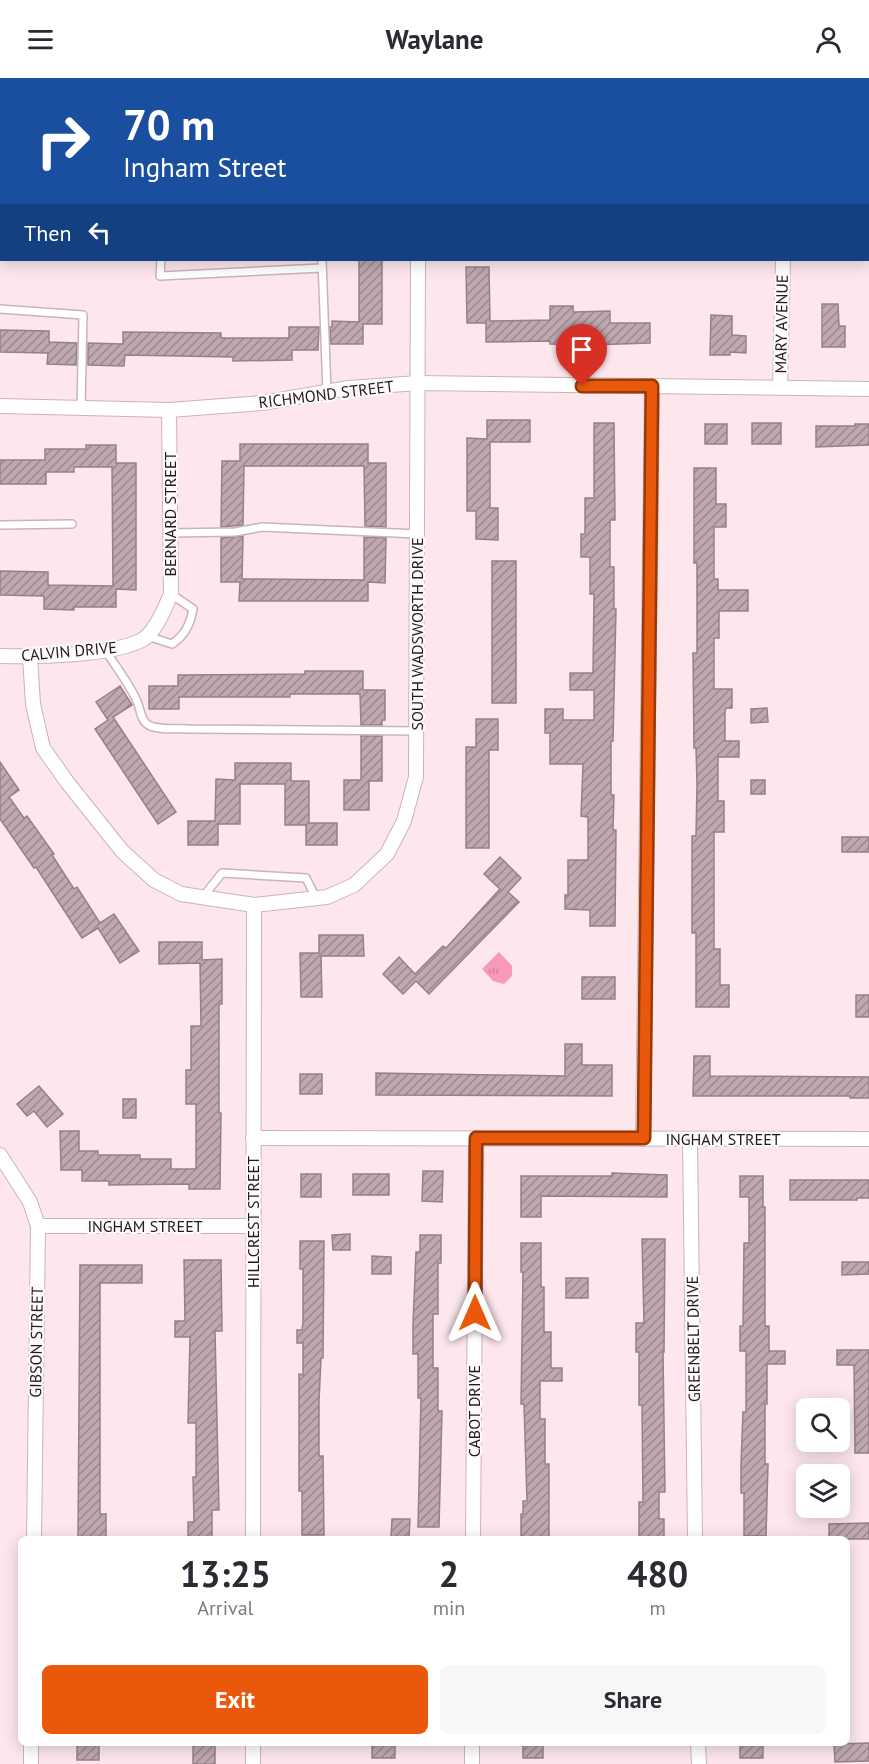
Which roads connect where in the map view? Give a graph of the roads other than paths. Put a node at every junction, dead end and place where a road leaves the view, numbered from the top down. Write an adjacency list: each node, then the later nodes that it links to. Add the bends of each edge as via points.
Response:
1 (160, 261): 5 (lane, via 160,276)
2 (322, 261): 5 (lane)
3 (418, 261): 7 (street, SOUTH WADSWORTH DRIVE)
4 (783, 261): 9 (street, MARY AVENUE)
5 (322, 268): 11 (lane)
6 (0, 309): 13 (lane, via 83,315)
7 (418, 383): 8 (street, RICHMOND STREET); 11 (street, RICHMOND STREET); 18 (street, SOUTH WADSWORTH DRIVE)
8 (652, 386): 9 (street, RICHMOND STREET); 30 (street)
9 (780, 388): 10 (street)
10 (869, 389)
11 (327, 392): 14 (street, RICHMOND STREET, via 262,403)
12 (0, 406): 13 (street, RICHMOND STREET)
13 (81, 408): 14 (street, RICHMOND STREET)
14 (169, 410): 17 (street, BERNARD STREET)
15 (72, 524): 16 (lane)
16 (0, 525)
17 (170, 532): 18 (lane, via 235,532 262,527); 19 (street, BERNARD STREET)
18 (417, 534): 24 (street, SOUTH WADSWORTH DRIVE)
19 (171, 594): 20 (street, BERNARD STREET); 20 (lane, via 193,609 183,636 172,644)
20 (147, 636): 21 (street, CALVIN DRIVE)
21 (105, 650): 23 (street, CALVIN DRIVE); 24 (lane, via 137,700 143,718 154,727)
22 (0, 656): 23 (street, CALVIN DRIVE)
23 (30, 657): 25 (street, SOUTH WADSWORTH DRIVE, via 33,704 43,748 67,782 122,851 154,880 181,894)
24 (416, 731): 26 (street, SOUTH WADSWORTH DRIVE, via 416,777 404,821 387,854 354,885)
25 (202, 898): 26 (lane, via 222,873 306,878); 27 (street, SOUTH WADSWORTH DRIVE)
26 (316, 898): 27 (street, SOUTH WADSWORTH DRIVE)
27 (254, 905): 28 (street, HILLCREST STREET)
28 (253, 1138): 29 (street, INGHAM STREET); 35 (street, HILLCREST STREET)
29 (476, 1138): 30 (street, INGHAM STREET); 38 (street, CABOT DRIVE)
30 (644, 1138): 31 (street, INGHAM STREET)
31 (690, 1138): 32 (street, INGHAM STREET); 39 (street, GREENBELT DRIVE)
32 (869, 1139)
33 (0, 1155): 34 (street, GIBSON STREET, via 30,1202)
34 (38, 1226): 35 (street, INGHAM STREET); 36 (street, GIBSON STREET)
35 (253, 1226): 37 (street, HILLCREST STREET)
36 (34, 1536)
37 (253, 1536)
38 (473, 1536)
39 (695, 1536)
40 (31, 1746): 44 (street)
41 (253, 1746): 45 (street)
42 (472, 1746): 46 (street)
43 (698, 1746): 47 (street)
44 (31, 1764)
45 (253, 1764)
46 (472, 1764)
47 (699, 1764)

